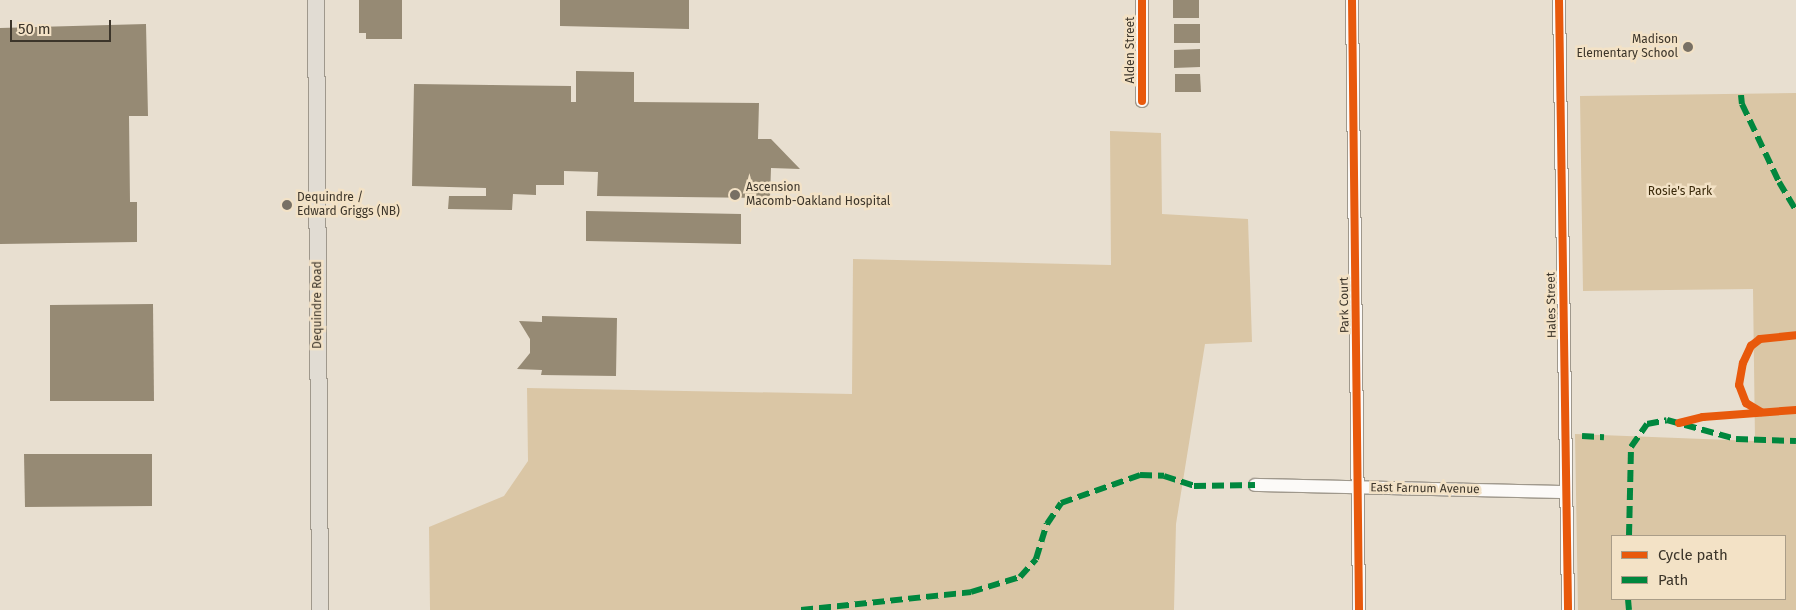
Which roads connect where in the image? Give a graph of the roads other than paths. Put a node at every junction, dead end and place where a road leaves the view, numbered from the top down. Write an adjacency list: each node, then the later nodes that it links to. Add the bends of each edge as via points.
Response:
1 (316, 0): 9 (main road, Dequindre Road)
2 (1142, 0): 5 (street, Alden Street)
3 (1352, 0): 7 (street, Park Court)
4 (1560, 0): 8 (street, Hales Street)
5 (1142, 101)
6 (1255, 485): 7 (street, East Farnum Avenue)
7 (1358, 488): 8 (street, East Farnum Avenue); 10 (street, Park Court)
8 (1566, 492): 11 (street, Hales Street)
9 (320, 610)
10 (1359, 610)
11 (1568, 610)

